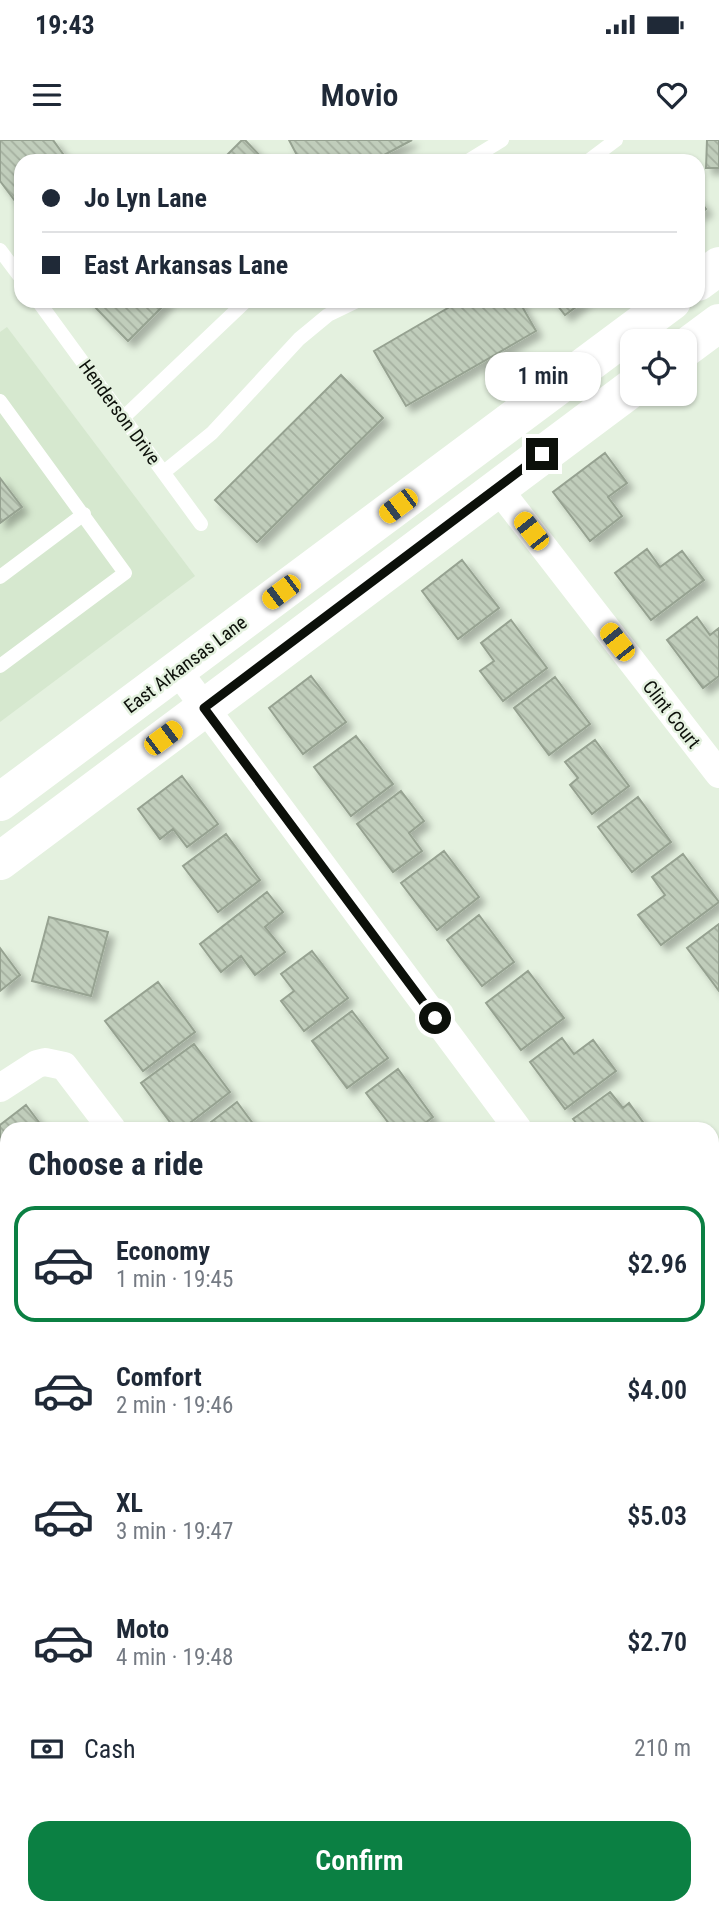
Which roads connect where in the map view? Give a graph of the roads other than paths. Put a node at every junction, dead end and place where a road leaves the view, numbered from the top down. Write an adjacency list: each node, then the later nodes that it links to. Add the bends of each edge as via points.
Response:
1 (502, 140): 3 (lane)
2 (617, 140): 4 (lane)
3 (479, 154)
4 (598, 154)
5 (0, 250): 7 (lane)
6 (719, 266): 8 (main road)
7 (14, 269)
8 (705, 277)
9 (43, 308): 17 (lane, Henderson Drive)
10 (239, 308): 17 (lane)
11 (342, 308): 18 (lane, via 299,339 212,433)
12 (663, 308): 24 (main road, East Arkansas Lane)
13 (719, 323): 14 (main road)
14 (697, 339)
15 (620, 397): 19 (main road)
16 (0, 401): 20 (lane)
17 (124, 417): 18 (lane, Henderson Drive)
18 (164, 472): 21 (lane, Henderson Drive)
19 (497, 487): 25 (main road); 26 (street, Clint Court)
20 (84, 514): 22 (lane); 23 (lane, via 125,573)
21 (201, 524)
22 (0, 578)
23 (0, 666)
24 (177, 670): 25 (street); 27 (main road, East Arkansas Lane)
25 (204, 708): 28 (main road); 31 (street)
26 (719, 774)
27 (0, 802)
28 (0, 861)
29 (0, 1088): 30 (street, via 37,1064 64,1066)
30 (107, 1122)
31 (513, 1122)

